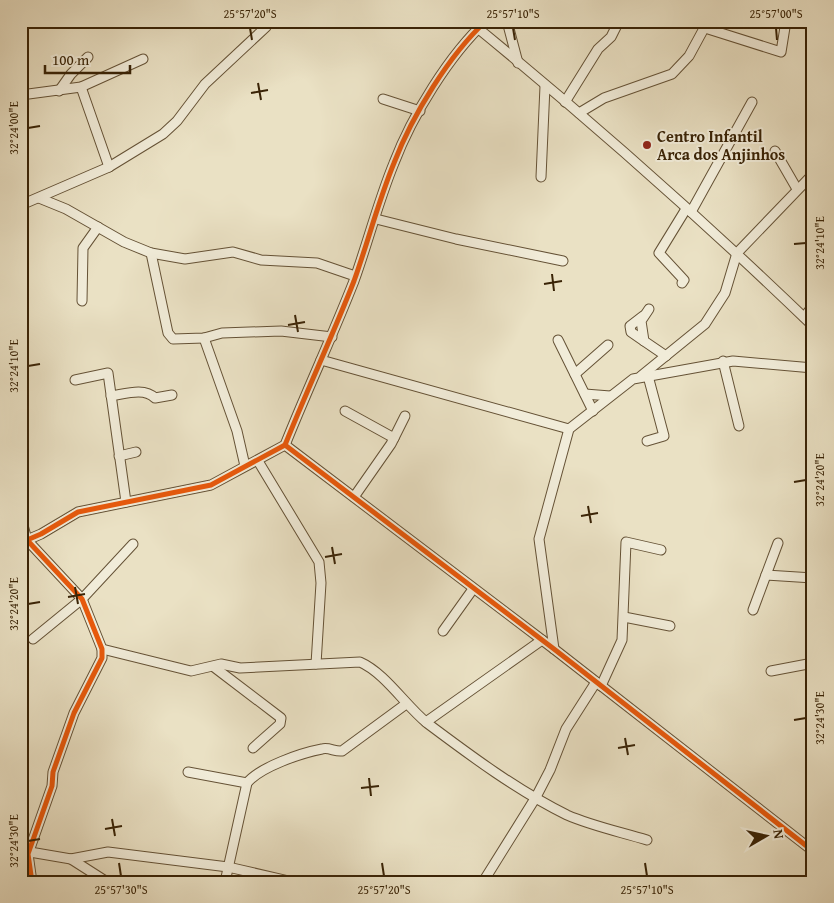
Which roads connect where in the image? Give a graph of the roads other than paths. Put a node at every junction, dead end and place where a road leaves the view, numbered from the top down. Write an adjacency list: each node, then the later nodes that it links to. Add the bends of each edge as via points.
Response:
1 (269, 21): 22 (street, via 205,84 172,127)
2 (470, 21): 8 (street)
3 (486, 21): 8 (street)
4 (507, 21): 11 (street)
5 (619, 21): 17 (street)
6 (786, 21): 7 (street, via 781,52)
7 (706, 25): 20 (street, via 689,56 672,74 604,98)
8 (478, 28): 11 (street); 19 (street, via 434,84)
9 (88, 57): 14 (street, via 70,74)
10 (143, 59): 13 (street)
11 (518, 63): 12 (street)
12 (545, 86): 17 (street); 24 (street)
13 (81, 87): 14 (street); 22 (street)
14 (60, 91): 15 (street)
15 (21, 95)
16 (383, 99): 19 (street)
17 (565, 102): 20 (street)
18 (752, 102): 28 (street)
19 (420, 111): 29 (street, via 394,162)
20 (579, 114): 28 (street)
21 (775, 151): 25 (street)
22 (108, 167): 26 (street)
23 (813, 174): 25 (street)
24 (541, 177)
25 (797, 189): 32 (street)
26 (39, 198): 27 (street); 30 (street)
27 (21, 205)
28 (688, 210): 32 (street); 35 (street, via 659,254 684,280)
29 (376, 219): 33 (street); 34 (street)
30 (98, 227): 31 (street); 36 (street, via 83,248)
31 (151, 253): 34 (street, via 185,259 233,252 262,260 317,263); 41 (street, via 168,333 173,339)
32 (737, 253): 39 (street); 45 (street, via 719,305 699,331)
33 (564, 261)
34 (355, 276): 42 (street)
35 (682, 283)
36 (82, 301)
37 (813, 306): 39 (street)
38 (646, 312): 45 (street, via 641,321 644,341)
39 (804, 317): 40 (street)
40 (813, 326)
41 (204, 338): 42 (street, via 222,333 281,331); 67 (street)
42 (332, 338): 46 (street)
43 (558, 340): 49 (street)
44 (608, 344): 49 (street)
45 (666, 356): 50 (street)
46 (321, 360): 60 (street); 63 (street)
47 (723, 361): 48 (street, via 744,360); 50 (street); 59 (street)
48 (813, 368)
49 (575, 374): 52 (street)
50 (644, 376): 55 (street, via 627,382); 62 (street, via 664,436)
51 (75, 380): 54 (street, via 106,372)
52 (585, 394): 55 (street); 57 (street)
53 (172, 395): 54 (street, via 155,398 144,392)
54 (111, 396): 65 (street)
55 (610, 396): 57 (street)
56 (345, 411): 61 (street)
57 (593, 412): 60 (street)
58 (405, 416): 61 (street)
59 (739, 426)
60 (569, 429): 86 (street, via 539,539)
61 (394, 438): 68 (street)
62 (647, 441)
63 (285, 445): 66 (street); 68 (street)
64 (136, 452): 65 (street)
65 (119, 456): 69 (street)
66 (258, 461): 67 (street); 88 (street, via 319,562 321,582)
67 (246, 466): 69 (street, via 211,485)
68 (354, 497): 77 (street)
69 (126, 502): 71 (street, via 78,512)
70 (21, 518): 71 (street)
71 (24, 543): 78 (street)
72 (778, 543): 75 (street)
73 (133, 544): 78 (street)
74 (661, 550): 80 (street, via 626,542)
75 (766, 575): 76 (street); 79 (street)
76 (813, 578)
77 (473, 589): 82 (street); 84 (street)
78 (82, 599): 83 (street); 85 (street)
79 (753, 610)
80 (624, 617): 81 (street); 92 (street, via 621,643)
81 (670, 626)
82 (443, 631)
83 (33, 639)
84 (542, 640): 86 (street); 94 (street)
85 (102, 649): 89 (street, via 191,671); 101 (street, via 102,658 74,713 53,772 52,786)
86 (554, 649): 92 (street)
87 (811, 663): 90 (street); 91 (street)
88 (316, 664): 89 (street, via 240,668 221,664); 93 (street, via 360,662 374,671)
89 (214, 667): 95 (street, via 281,718 280,724)
90 (771, 671)
91 (813, 674)
92 (598, 684): 98 (street, via 566,729); 100 (street)
93 (406, 704): 94 (street); 97 (street, via 342,751 322,749 266,768)
94 (426, 722): 98 (street, via 485,765)
95 (253, 748)
96 (188, 772): 97 (street)
97 (247, 783): 103 (street)
98 (536, 796): 99 (street, via 568,815); 108 (street)
99 (648, 840)
100 (813, 851)
101 (27, 852): 102 (street); 104 (street)
102 (71, 860): 103 (street, via 108,852); 105 (street)
103 (228, 867): 106 (street); 107 (street)
104 (32, 882)
105 (107, 882)
106 (225, 882)
107 (294, 882)
108 (483, 882)

